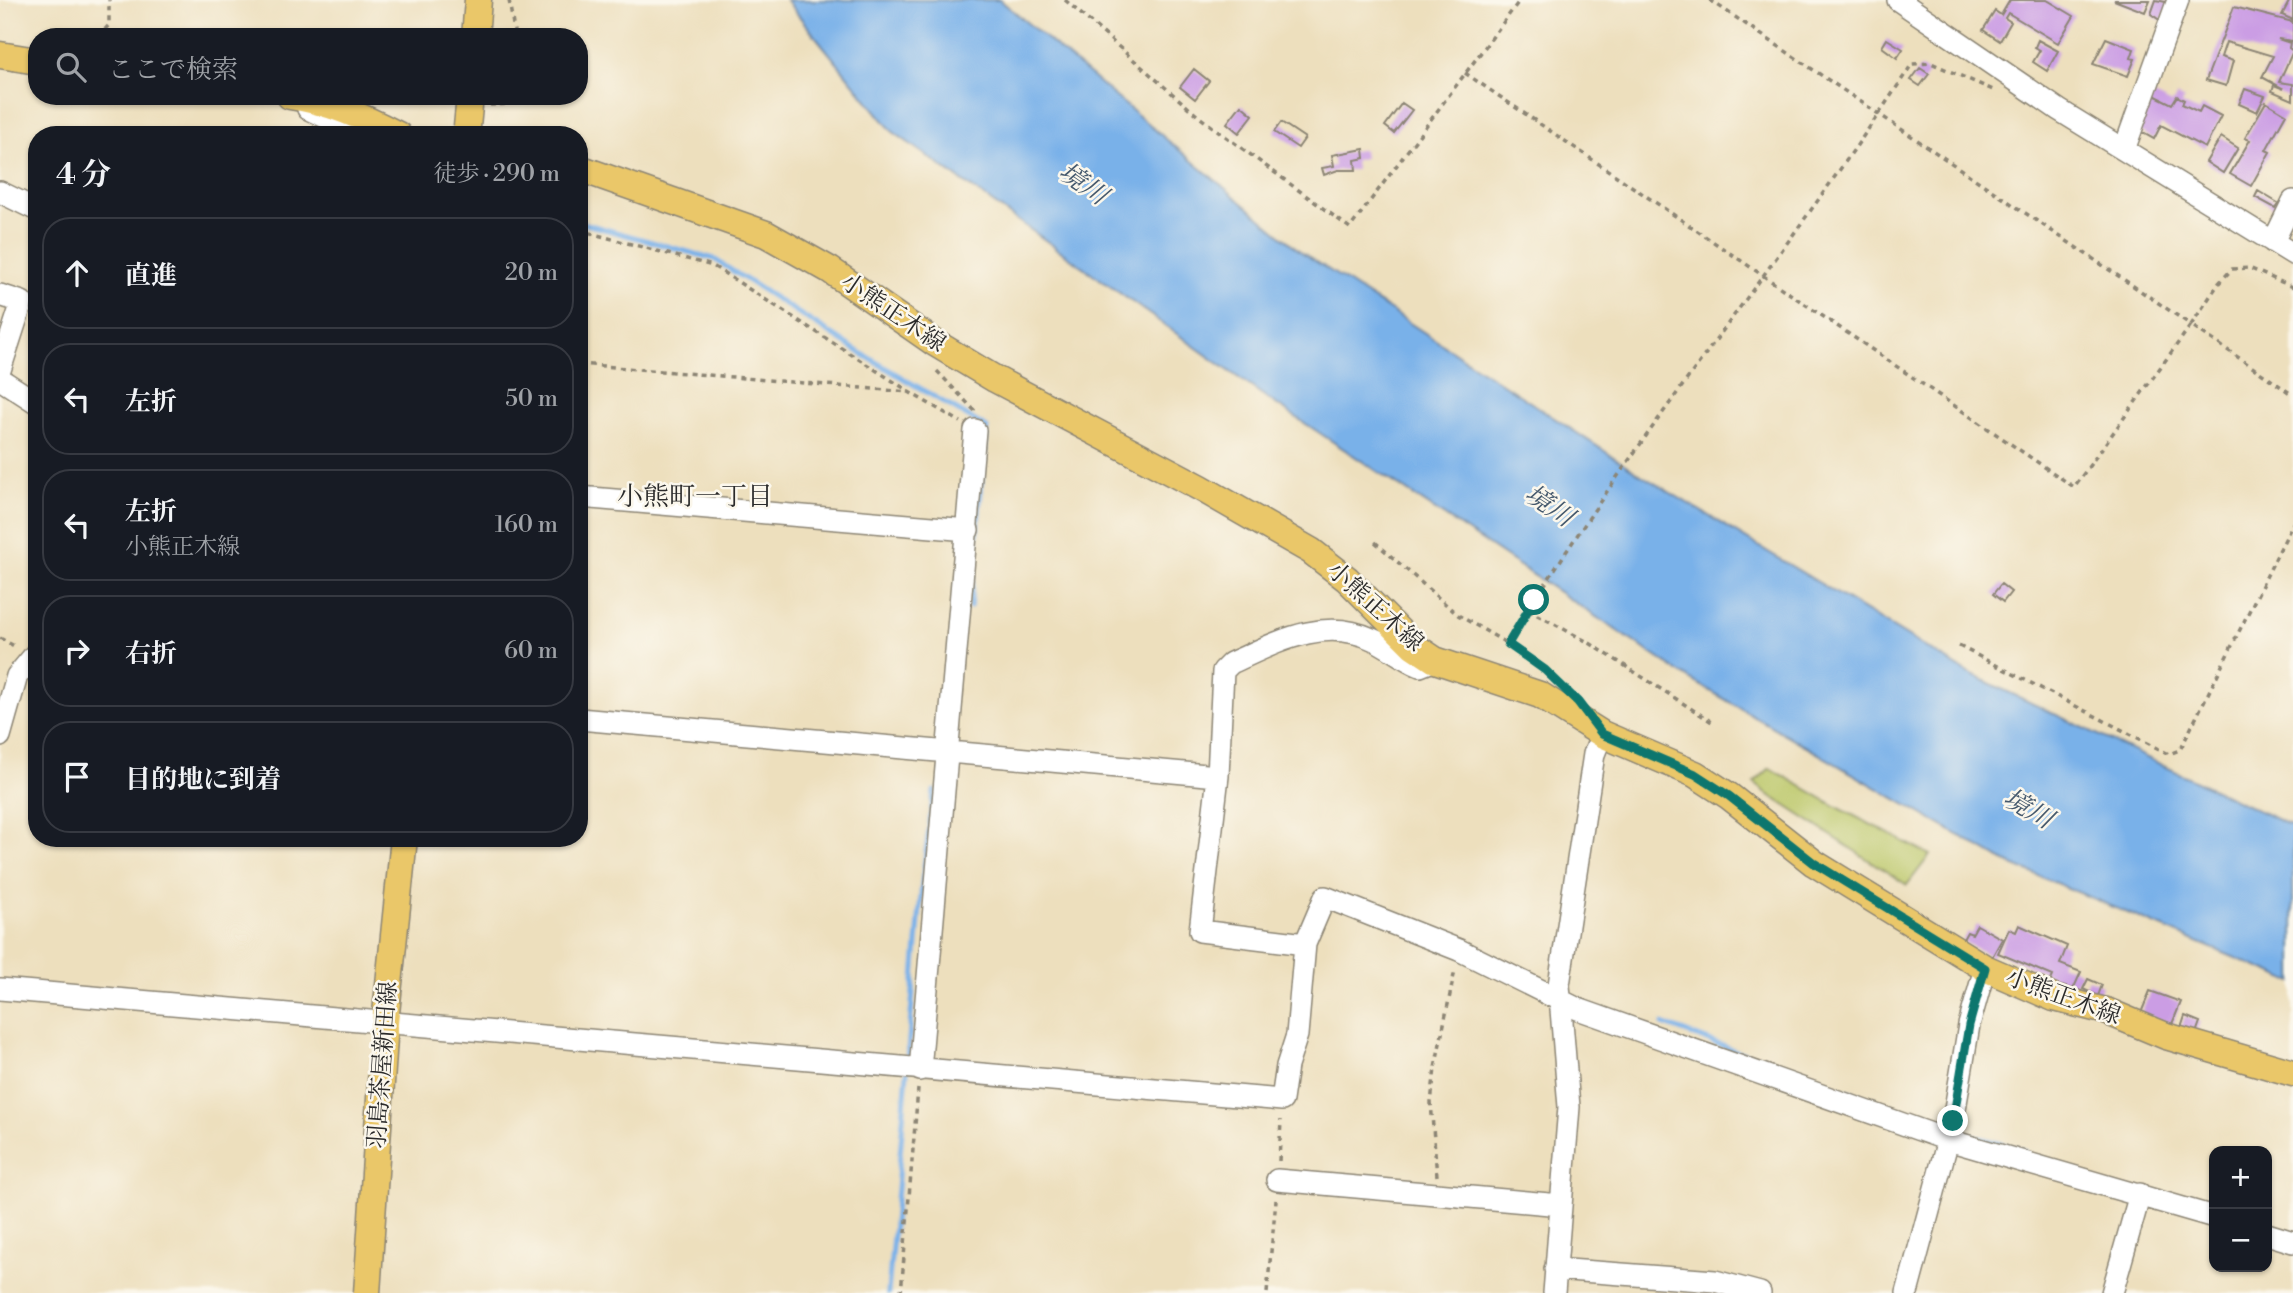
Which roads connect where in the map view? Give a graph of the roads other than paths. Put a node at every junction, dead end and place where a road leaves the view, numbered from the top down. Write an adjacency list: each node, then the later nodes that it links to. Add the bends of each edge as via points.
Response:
1 (478, 0): 4 (main road)
2 (1898, 0): 13 (street)
3 (2178, 0): 13 (street)
4 (476, 28)
5 (21, 59): 6 (street, via 19,66)
6 (0, 69)
7 (301, 105): 10 (street)
8 (335, 105): 11 (main road)
9 (469, 105): 12 (main road, bridge)
10 (343, 126)
11 (380, 126)
12 (467, 126)
13 (2124, 150): 18 (street)
14 (588, 171): 27 (main road, 小熊正木線, via 766,234 830,270 995,379 1311,551)
15 (0, 192): 17 (street)
16 (2293, 201): 18 (street)
17 (28, 206)
18 (2273, 242): 19 (street)
19 (2293, 254)
20 (0, 295): 21 (street, via 22,302)
21 (0, 370)
22 (0, 379): 23 (street)
23 (28, 397)
24 (975, 430): 26 (street)
25 (588, 498): 26 (street)
26 (968, 530): 34 (street)
27 (1435, 660): 32 (main road, 小熊正木線, via 1540,695); 35 (street, via 1420,666 1381,643 1343,629 1309,631 1231,663 1223,671)
28 (28, 664): 29 (street)
29 (0, 665)
30 (28, 668): 33 (street, via 17,676)
31 (588, 720): 34 (street)
32 (1602, 734): 38 (main road, 小熊正木線, via 1695,774 1814,863); 40 (street, via 1594,754)
33 (0, 736)
34 (947, 751): 35 (street); 42 (street)
35 (1219, 776): 37 (street, via 1200,931)
36 (403, 847): 41 (main road, 羽島茶屋新田線)
37 (1305, 944): 40 (street, via 1325,897 1459,950); 42 (street, via 1297,1035 1282,1100)
38 (1985, 968): 43 (main road, 小熊正木線, via 2054,998); 44 (street, via 1969,1025)
39 (0, 989): 41 (street)
40 (1560, 1000): 44 (street); 47 (street, via 1569,1107)
41 (385, 1023): 42 (street); 52 (main road, 羽島茶屋新田線)
42 (920, 1070)
43 (2293, 1073)
44 (1948, 1140): 46 (street); 55 (street)
45 (1277, 1180): 47 (street)
46 (2140, 1194): 48 (street); 56 (street)
47 (1561, 1205): 51 (street)
48 (2209, 1215)
49 (2272, 1236): 50 (street)
50 (2293, 1242)
51 (1555, 1269): 53 (street); 54 (street, via 1716,1281)
52 (367, 1293)
53 (1553, 1293)
54 (1760, 1293)
55 (1907, 1293)
56 (2112, 1293)

